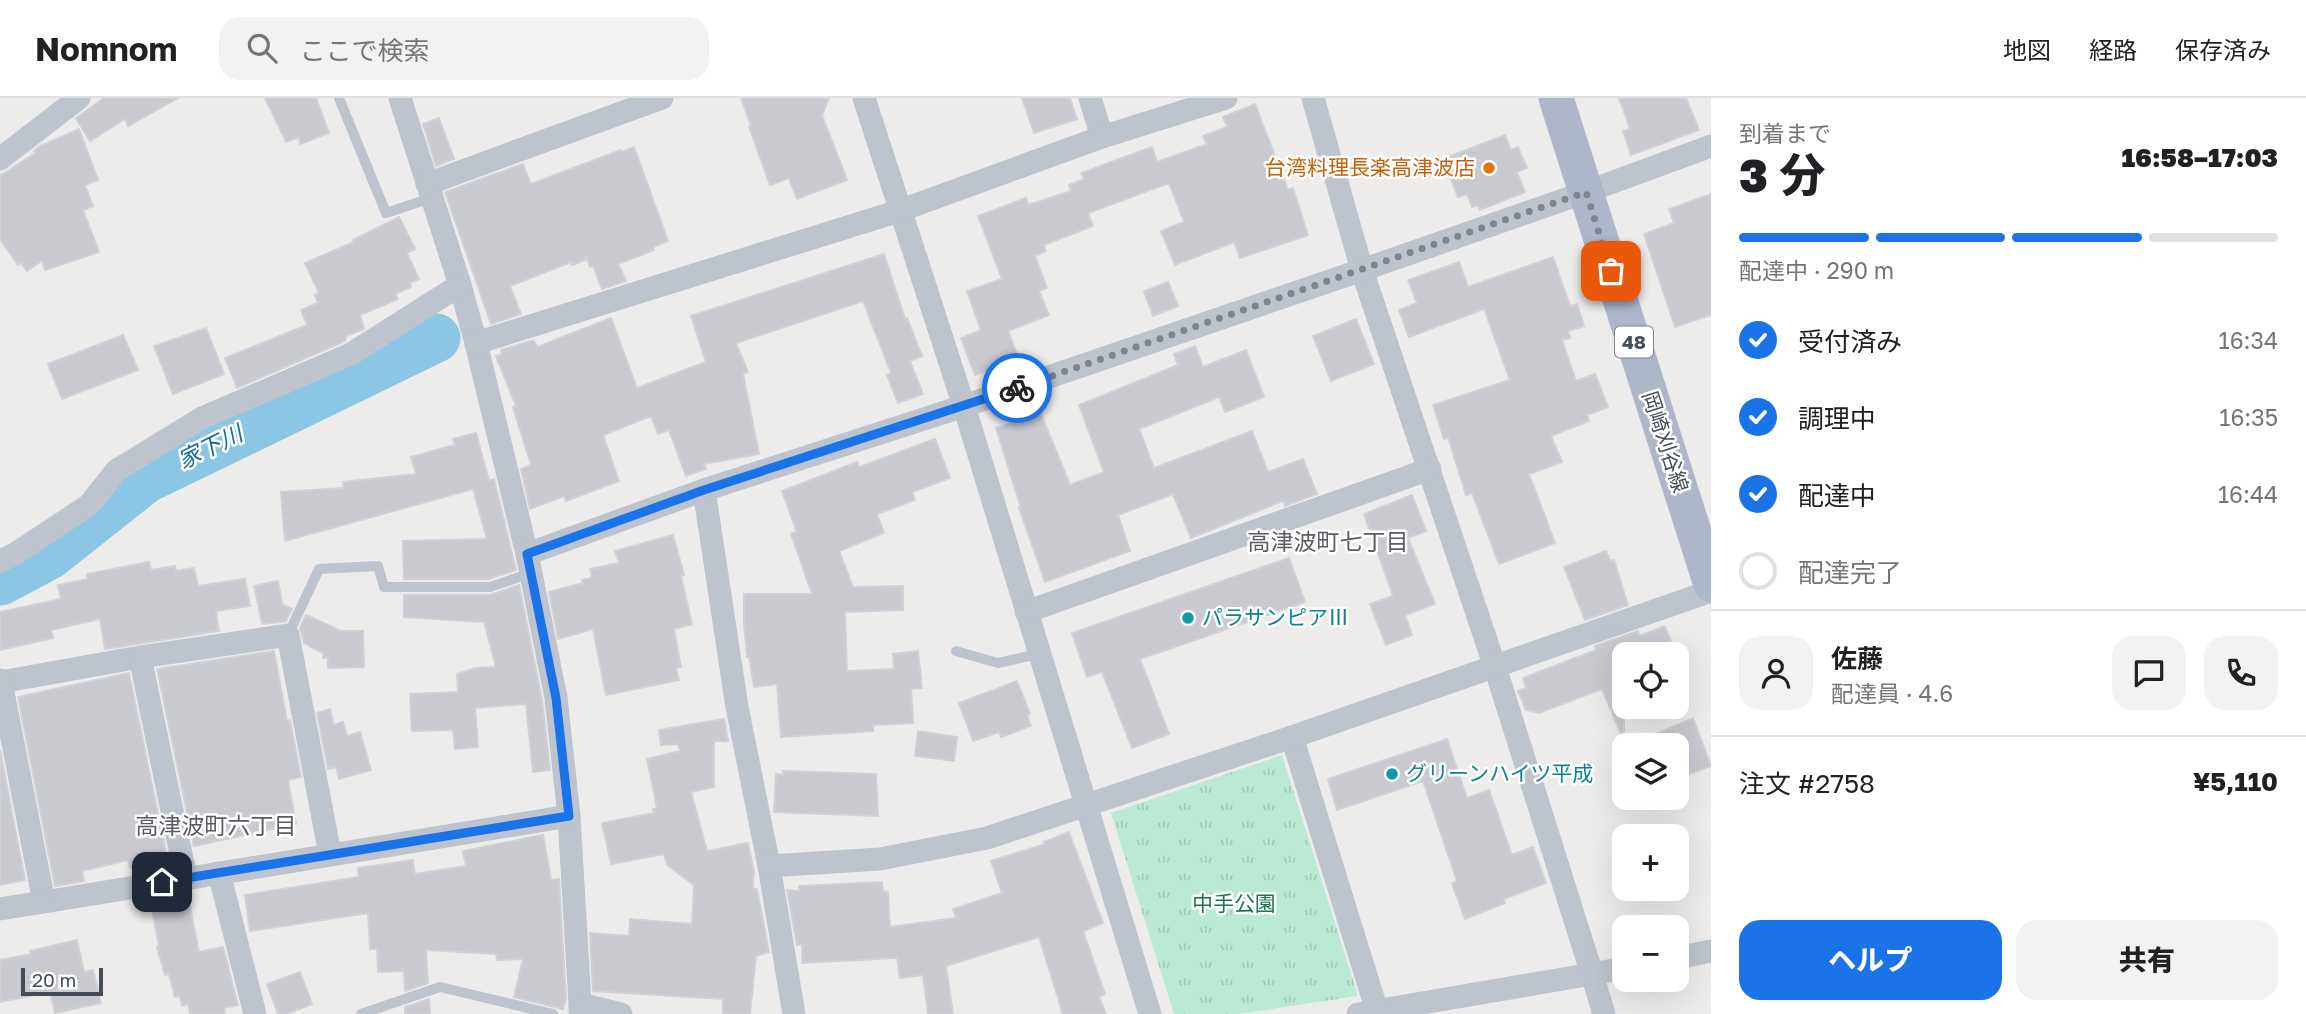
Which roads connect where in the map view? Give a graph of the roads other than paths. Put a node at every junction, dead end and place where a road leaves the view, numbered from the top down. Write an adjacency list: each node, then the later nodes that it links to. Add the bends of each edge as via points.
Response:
1 (79, 98): 13 (street)
2 (339, 98): 14 (lane, via 386,213)
3 (400, 98): 14 (street)
4 (662, 98): 10 (street)
5 (864, 98): 16 (street)
6 (1090, 98): 11 (street)
7 (1226, 98): 11 (street)
8 (1313, 98): 17 (street)
9 (1556, 98): 15 (main road, 岡崎刈谷線 / 48)
10 (628, 103): 14 (street)
11 (1102, 137): 16 (street)
12 (1711, 146): 15 (street)
13 (0, 159)
14 (429, 191): 18 (street)
15 (1586, 192): 17 (street); 25 (main road, 岡崎刈谷線 / 48)
16 (899, 211): 19 (street); 20 (street)
17 (1362, 270): 20 (street); 21 (street)
18 (460, 285): 19 (street); 23 (street, via 351,354 202,418 117,470 89,505)
19 (476, 343): 24 (street)
20 (964, 406): 22 (street); 27 (street)
21 (1430, 469): 27 (street); 32 (street)
22 (704, 490): 24 (street); 38 (street, via 737,707)
23 (0, 561)
24 (529, 563): 28 (lane, via 490,587 384,587 377,566 319,569); 36 (street, via 556,698)
25 (1711, 585)
26 (1711, 591): 32 (street)
27 (1026, 612): 30 (street)
28 (288, 635): 31 (street); 37 (street)
29 (956, 651): 30 (lane, via 998,663)
30 (1038, 654): 35 (street)
31 (140, 657): 33 (street); 40 (street)
32 (1495, 667): 34 (street); 46 (street)
33 (0, 680): 41 (street)
34 (1292, 737): 35 (street); 48 (street)
35 (1086, 805): 38 (street, via 988,838 880,859); 54 (street)
36 (569, 816): 37 (street); 47 (street)
37 (330, 854): 39 (street)
38 (769, 866): 53 (street)
39 (219, 873): 40 (street); 49 (street)
40 (186, 878): 41 (street)
41 (44, 902): 42 (street)
42 (0, 909)
43 (1711, 951): 44 (street)
44 (1689, 955)
45 (1612, 970): 46 (street)
46 (1592, 974): 48 (street); 55 (street)
47 (580, 1009): 52 (street)
48 (1368, 1012)
49 (255, 1014)
50 (361, 1014): 51 (lane, via 440,987)
51 (553, 1014)
52 (621, 1014)
53 (794, 1014)
54 (1150, 1014)
55 (1604, 1014)

